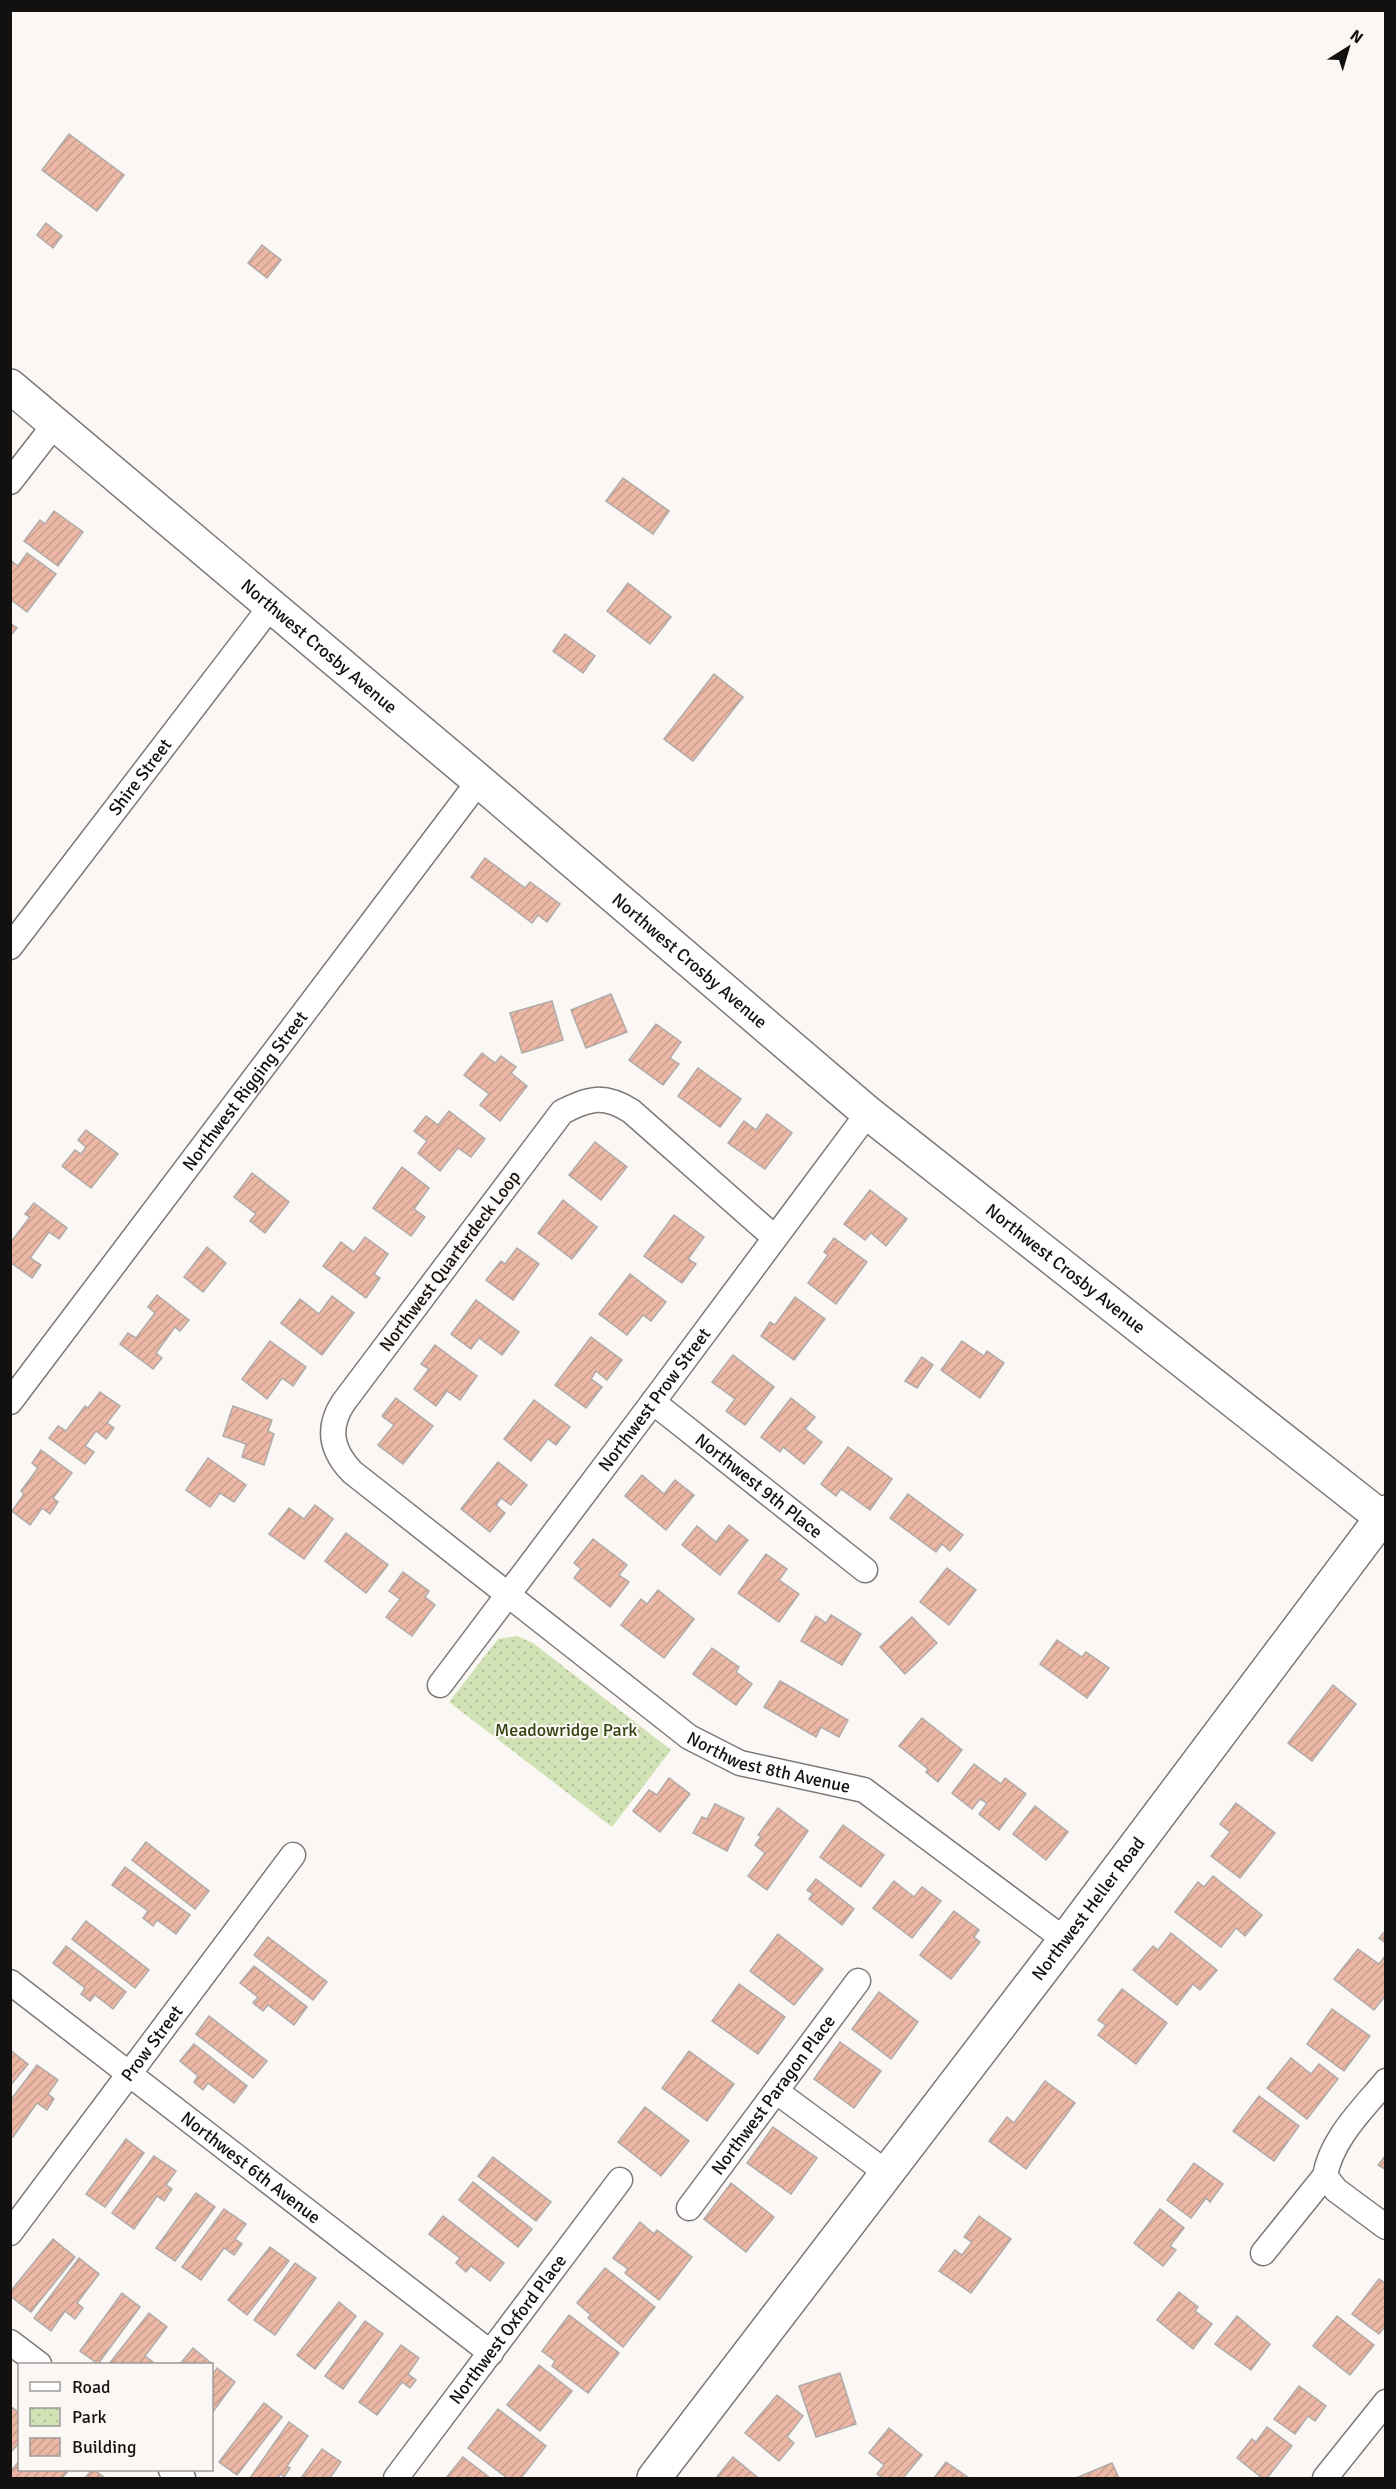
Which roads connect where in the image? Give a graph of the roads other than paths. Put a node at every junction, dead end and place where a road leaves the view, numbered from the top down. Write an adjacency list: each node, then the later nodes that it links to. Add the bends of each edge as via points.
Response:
1 (10, 386): 2 (street, Northwest Crosby Avenue)
2 (55, 424): 3 (street); 4 (street, Northwest Crosby Avenue)
3 (10, 482)
4 (272, 606): 5 (street, Northwest Crosby Avenue); 6 (street, Shire Street)
5 (479, 781): 7 (street, Northwest Crosby Avenue); 9 (street, Northwest Rigging Street)
6 (10, 947)
7 (868, 1113): 8 (street, Northwest Prow Street); 11 (street, Northwest Crosby Avenue)
8 (774, 1237): 10 (street, Northwest Prow Street); 13 (street, Northwest Quarterdeck Loop, via 631,1111 601,1098 580,1103 562,1112 350,1393 335,1415 332,1433 343,1463)
9 (10, 1402)
10 (653, 1402): 12 (street, Northwest 9th Place); 13 (street, Northwest Prow Street)
11 (1384, 1517): 16 (street, Northwest Heller Road)
12 (865, 1570)
13 (507, 1594): 14 (street, Northwest Prow Street); 16 (street, Northwest 8th Avenue, via 689,1737 740,1763 864,1790)
14 (440, 1684)
15 (293, 1855): 19 (street, Prow Street)
16 (1065, 1940): 22 (street, Northwest Heller Road)
17 (858, 1981): 21 (street, Northwest Paragon Place)
18 (10, 1982): 19 (street, Northwest 6th Avenue)
19 (129, 2074): 27 (street, Prow Street); 30 (street, Northwest 6th Avenue)
20 (1386, 2081): 23 (street, via 1335,2146 1327,2160)
21 (777, 2092): 22 (street); 25 (street, Northwest Paragon Place)
22 (886, 2174): 34 (street, Northwest Heller Road)
23 (1325, 2176): 26 (street, via 1336,2190); 28 (street)
24 (620, 2180): 30 (street, Northwest Oxford Place)
25 (689, 2208)
26 (1386, 2227)
27 (10, 2233)
28 (1263, 2253)
29 (10, 2342): 31 (street)
30 (491, 2353): 33 (street, Northwest Oxford Place)
31 (38, 2363)
32 (1386, 2402): 35 (street)
33 (396, 2478)
34 (654, 2478)
35 (1325, 2478)

